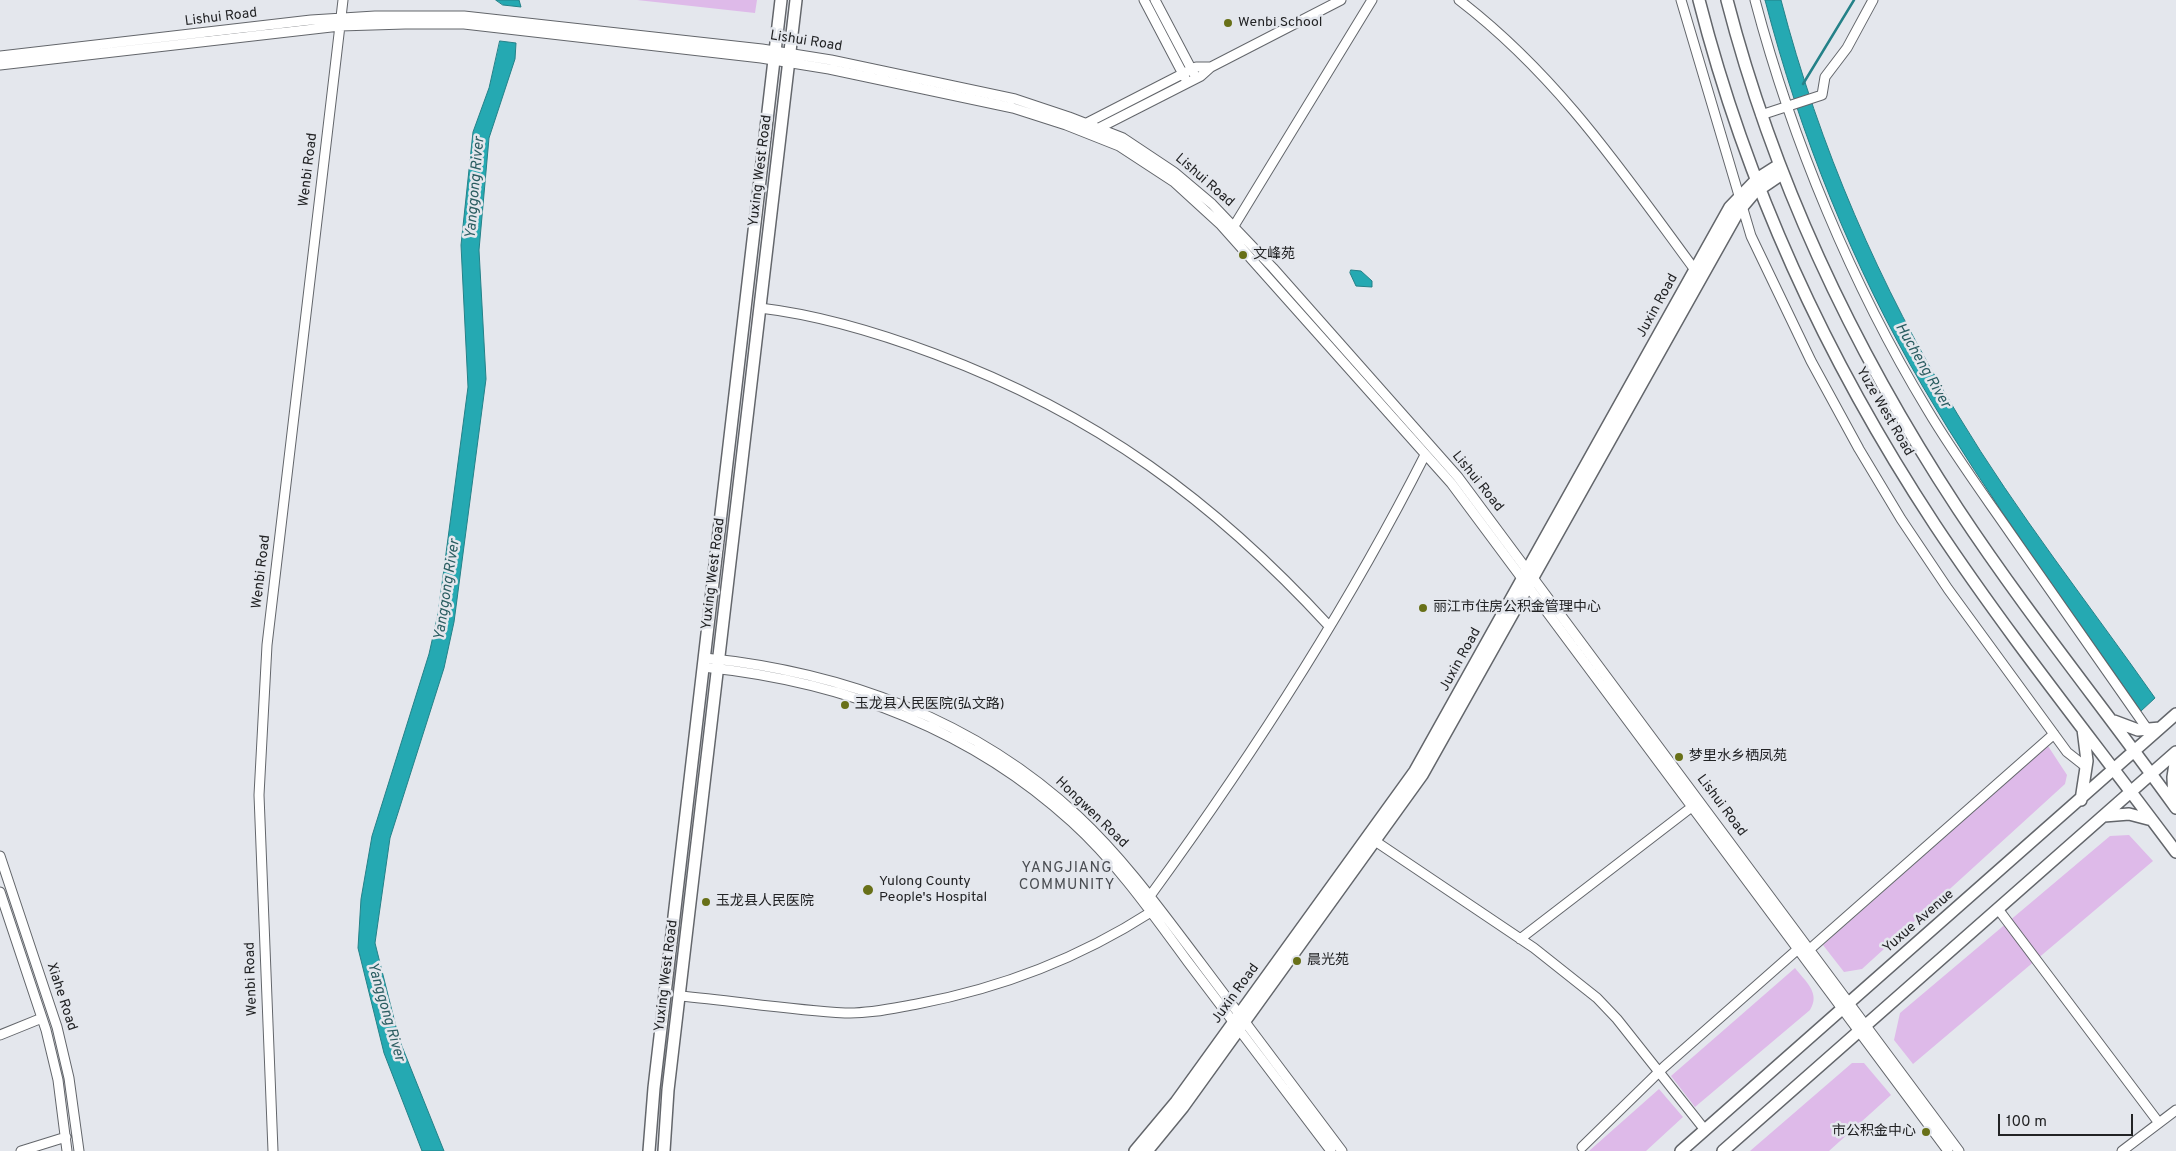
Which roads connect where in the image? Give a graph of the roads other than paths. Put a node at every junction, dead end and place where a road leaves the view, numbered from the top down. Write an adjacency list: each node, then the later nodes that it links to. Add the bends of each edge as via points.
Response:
1 (343, 0): 14 (street, Wenbi Road)
2 (781, 0): 15 (main road, Yuxing West Road)
3 (796, 0): 17 (main road, Yuxing West Road)
4 (1144, 0): 21 (street)
5 (1155, 0): 20 (street)
6 (1341, 0): 19 (street)
7 (1372, 0): 33 (street)
8 (1459, 0): 34 (street, via 1511,44 1570,104)
9 (1681, 0): 32 (street)
10 (1699, 0): 31 (main road, Yuze West Road, via 1719,76)
11 (1727, 0): 25 (main road, Yuze West Road)
12 (1755, 0): 24 (street)
13 (1873, 0): 24 (street, via 1847,48 1825,77 1822,95)
14 (341, 22): 15 (street, Lishui Road, via 464,24); 16 (street, Lishui Road); 18 (street, Lishui Road); 84 (street, Wenbi Road, via 261,724 259,795)
15 (774, 55): 17 (street, Lishui Road); 39 (main road, Yuxing West Road)
16 (0, 56)
17 (789, 58): 26 (street, Lishui Road, via 883,70 1042,107); 27 (street, Lishui Road, via 986,101); 35 (main road, Yuxing West Road)
18 (0, 65)
19 (1211, 67): 20 (street); 22 (street)
20 (1191, 69): 21 (street); 22 (street)
21 (1182, 74): 23 (street); 26 (street)
22 (1196, 78): 23 (street)
23 (1187, 83): 28 (street)
24 (1789, 106): 25 (street); 45 (street, via 1843,244 1908,376 1963,465)
25 (1761, 114): 30 (main road, Yuze West Road)
26 (1086, 123): 27 (street); 28 (street, Lishui Road)
27 (1076, 128): 29 (street, Lishui Road)
28 (1099, 128): 29 (street); 33 (street, Lishui Road, via 1123,138 1161,162 1196,189)
29 (1088, 133): 36 (street, Lishui Road, via 1138,157 1206,210)
30 (1781, 170): 31 (main road, Juxin Road); 42 (main road, Yuze West Road, via 1842,307 1911,434 1984,547)
31 (1757, 185): 32 (main road, Juxin Road); 43 (main road, Yuze West Road, via 1817,320 1887,448 1961,563)
32 (1740, 201): 34 (main road, Juxin Road, via 1730,207); 37 (main road, Juxin Road); 46 (street, via 1751,236 1782,304 1859,450 1932,565)
33 (1234, 226): 37 (street, Lishui Road, via 1458,477)
34 (1695, 270): 37 (main road, Juxin Road)
35 (760, 308): 38 (street, via 813,316 920,348 994,378 1093,427 1151,465 1215,515 1287,581); 40 (main road, Yuxing West Road)
36 (1425, 454): 37 (street, Lishui Road); 38 (street, via 1388,527)
37 (1529, 579): 55 (street, Lishui Road); 59 (main road, Juxin Road, via 1422,775); 68 (street, Lishui Road); 72 (main road, Juxin Road, via 1415,771)
38 (1329, 626): 63 (street, via 1230,782)
39 (704, 663): 40 (street, Hongwen Road); 85 (main road, Yuxing West Road, via 654,1088)
40 (719, 664): 63 (street, Hongwen Road, via 778,668 837,682 894,701 950,725 1017,766 1058,798 1110,848); 65 (street, Hongwen Road, via 854,696 919,721 968,746 1012,774 1072,822 1114,865); 69 (main road, Yuxing West Road)
41 (2176, 714): 44 (main road, Yuxue Avenue)
42 (2111, 719): 45 (main road, via 2131,728); 47 (main road, Yuze West Road)
43 (2082, 725): 50 (main road); 51 (main road, Yuze West Road)
44 (2160, 728): 45 (main road); 47 (main road, Yuxue Avenue)
45 (2148, 730)
46 (2054, 734): 50 (street, via 2067,752); 68 (street)
47 (2135, 751): 51 (main road, Yuxue Avenue); 52 (main road, Yuze West Road)
48 (2176, 752): 52 (main road)
49 (2176, 757): 56 (main road, via 2173,777)
50 (2086, 767): 54 (main road)
51 (2115, 769): 53 (main road, Yuze West Road); 54 (main road, Yuxue Avenue)
52 (2152, 774): 53 (main road); 56 (main road, Yuze West Road)
53 (2131, 792): 57 (main road); 58 (main road, Yuze West Road)
54 (2081, 800): 70 (main road, Yuxue Avenue)
55 (1693, 806): 66 (street); 67 (street, Lishui Road)
56 (2175, 807)
57 (2104, 816): 58 (main road, via 2129,814); 64 (main road)
58 (2152, 820): 60 (main road, Yuze West Road)
59 (1375, 841): 66 (street); 72 (main road, Juxin Road)
60 (2176, 852)
61 (0, 856): 83 (street, Xiahe Road, via 57,1027)
62 (0, 892): 71 (street, Xiahe Road)
63 (1150, 896): 72 (street, Hongwen Road)
64 (1998, 909): 73 (main road); 77 (street)
65 (1151, 912): 69 (street, via 1084,951 1030,975 980,991 901,1007 847,1013); 72 (street, Hongwen Road)
66 (1520, 939): 75 (street, via 1597,998)
67 (1798, 948): 70 (street, Lishui Road); 75 (street)
68 (1810, 949): 70 (street, Lishui Road)
69 (680, 996): 86 (main road, Yuxing West Road)
70 (1846, 1006): 73 (street, Lishui Road); 78 (main road, Yuxue Avenue)
71 (42, 1018): 74 (street); 79 (street, Xiahe Road, via 58,1080)
72 (1239, 1022): 87 (main road, Juxin Road); 88 (main road, Juxin Road, via 1184,1107); 89 (street, Hongwen Road); 90 (street, Hongwen Road)
73 (1863, 1028): 92 (main road); 93 (street, Lishui Road); 94 (street, Lishui Road)
74 (0, 1035)
75 (1659, 1072): 78 (street); 80 (street)
76 (2176, 1110): 77 (street)
77 (2159, 1123): 95 (street)
78 (1705, 1130): 91 (main road, Yuxue Avenue)
79 (66, 1137): 81 (street); 82 (street, Xiahe Road)
80 (1582, 1147)
81 (21, 1151)
82 (67, 1151)
83 (79, 1151)
84 (273, 1151)
85 (650, 1151)
86 (664, 1151)
87 (1135, 1151)
88 (1147, 1151)
89 (1331, 1151)
90 (1342, 1151)
91 (1681, 1151)
92 (1723, 1151)
93 (1948, 1151)
94 (1959, 1151)
95 (2122, 1151)

